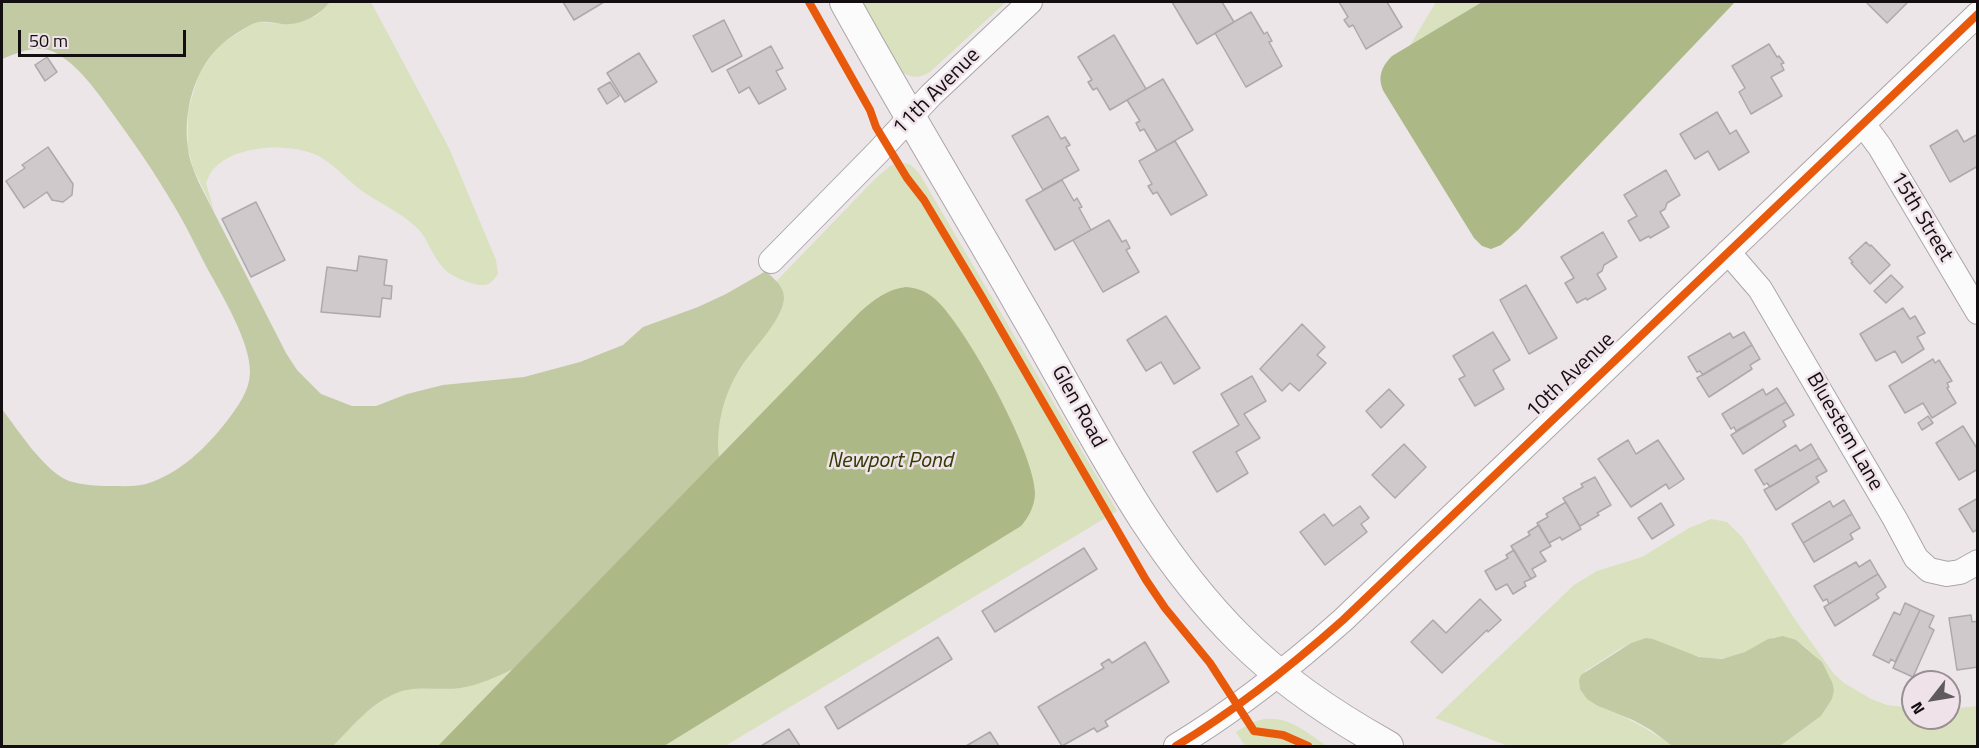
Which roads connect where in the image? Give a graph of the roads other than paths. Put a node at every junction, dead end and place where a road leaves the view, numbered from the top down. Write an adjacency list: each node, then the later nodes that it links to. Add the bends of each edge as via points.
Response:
1 (845, 2): 4 (street, Glen Road)
2 (1030, 2): 4 (street, 11th Avenue)
3 (1977, 14): 5 (street, 10th Avenue)
4 (910, 116): 7 (street, 11th Avenue); 10 (street, Glen Road, via 1162,546 1228,627)
5 (1863, 124): 6 (street, 10th Avenue); 8 (street, 15th Street)
6 (1728, 252): 9 (street, Bluestem Lane, via 1760,289 1916,558 1929,570 1947,574); 10 (street, 10th Avenue, via 1343,620)
7 (771, 261)
8 (1977, 312)
9 (1977, 562)
10 (1280, 674): 11 (street, 10th Avenue); 12 (street, Glen Road)
11 (1176, 747)
12 (1389, 747)

